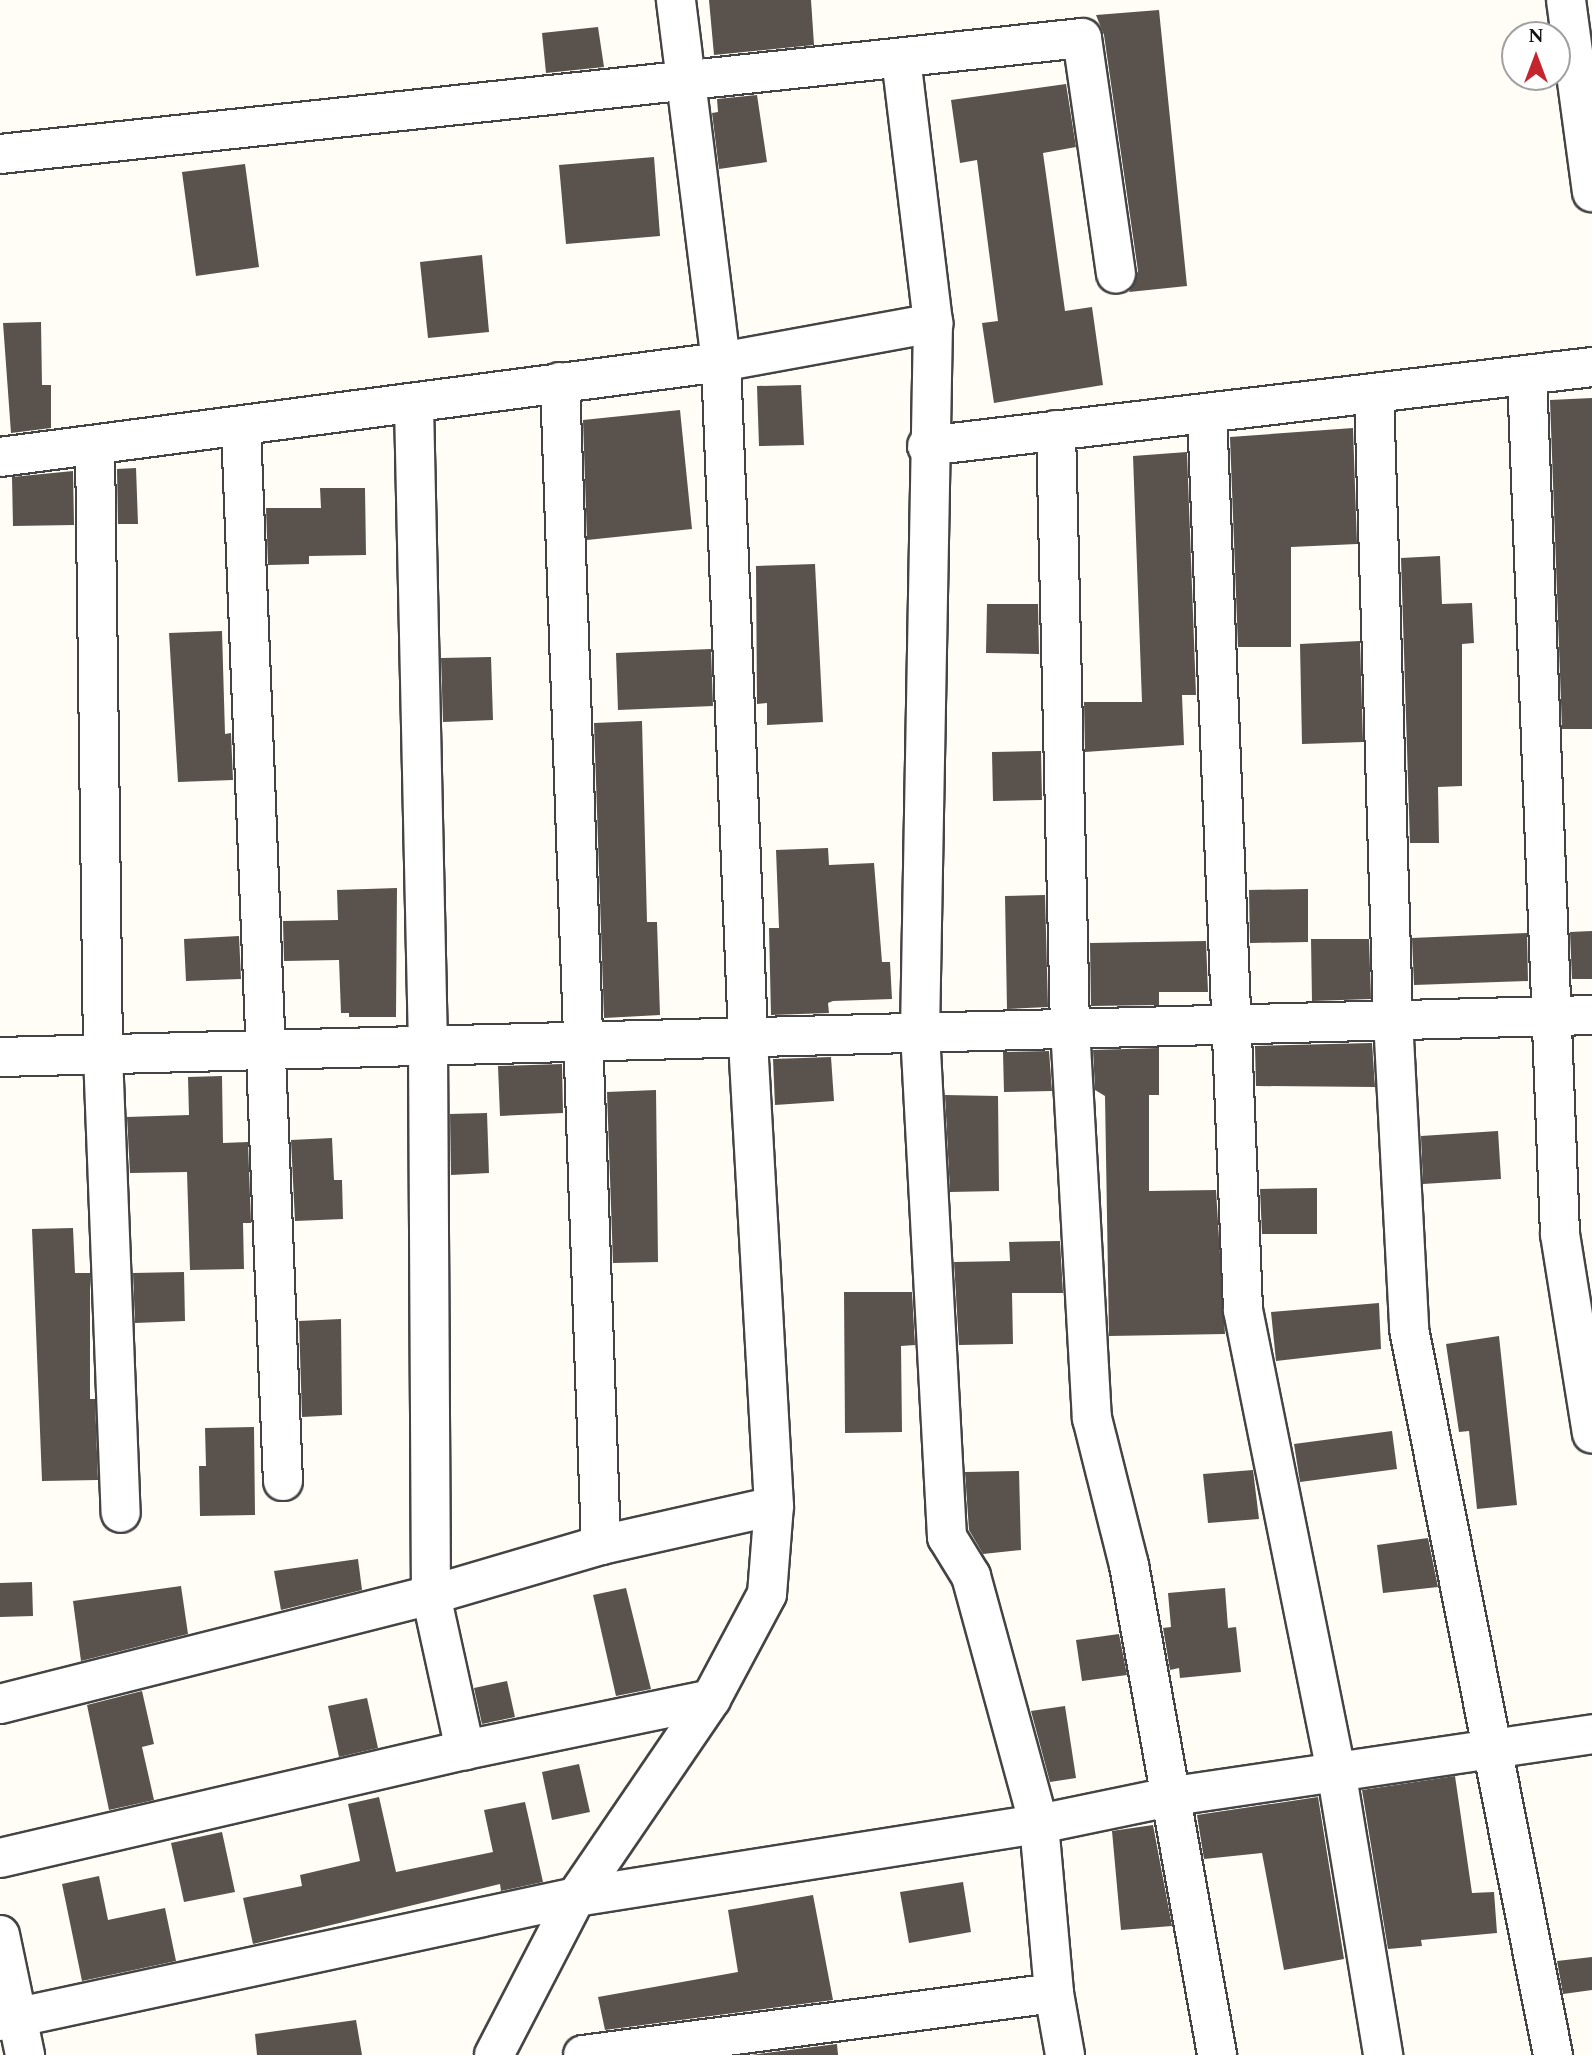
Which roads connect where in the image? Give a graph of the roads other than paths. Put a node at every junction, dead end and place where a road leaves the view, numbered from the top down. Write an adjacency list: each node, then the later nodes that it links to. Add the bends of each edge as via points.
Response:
1 (676, 0): 4 (street)
2 (1566, 0): 6 (street)
3 (901, 58): 4 (street); 7 (street, via 1082,38); 8 (street)
4 (686, 80): 5 (street); 9 (street)
5 (0, 154)
6 (1592, 192)
7 (1115, 274)
8 (933, 323): 9 (street); 18 (street)
9 (721, 362): 12 (street); 27 (street)
10 (1592, 367): 11 (street)
11 (1527, 375): 13 (street); 21 (street)
12 (560, 382): 14 (street); 28 (street)
13 (1374, 393): 15 (street); 23 (street)
14 (414, 405): 16 (street); 29 (street)
15 (1207, 412): 17 (street); 24 (street)
16 (242, 428): 19 (street); 30 (street)
17 (1056, 430): 18 (street); 25 (street)
18 (927, 446): 26 (street)
19 (94, 447): 20 (street); 31 (street)
20 (0, 457)
21 (1552, 1014): 22 (street); 23 (street); 33 (street, via 1560,1234)
22 (1592, 1015)
23 (1393, 1019): 24 (street); 42 (street, via 1409,1329)
24 (1233, 1023): 25 (street); 44 (street, via 1242,1310)
25 (1070, 1027): 26 (street); 45 (street, via 1092,1418 1129,1565)
26 (920, 1032): 27 (street); 46 (street, via 947,1537 971,1576)
27 (747, 1037): 28 (street); 35 (street)
28 (580, 1041): 29 (street); 37 (street)
29 (428, 1045): 30 (street); 38 (street)
30 (266, 1049): 31 (street); 34 (street)
31 (103, 1054): 32 (street); 36 (street)
32 (0, 1057)
33 (1592, 1433)
34 (283, 1481)
35 (774, 1506): 37 (street); 39 (street, via 767,1594)
36 (121, 1513)
37 (601, 1545): 38 (street)
38 (431, 1595): 40 (street); 43 (street)
39 (711, 1699): 43 (street); 48 (street)
40 (0, 1704)
41 (1592, 1734): 42 (street)
42 (1495, 1748): 44 (street); 58 (street)
43 (465, 1750): 47 (street)
44 (1336, 1770): 45 (street); 57 (street)
45 (1174, 1796): 46 (street); 56 (street)
46 (1039, 1824): 48 (street); 50 (street)
47 (0, 1858)
48 (576, 1897): 51 (street); 53 (street)
49 (0, 1936): 51 (street)
50 (1054, 1993): 54 (street); 55 (street)
51 (9, 2018): 52 (street)
52 (25, 2055)
53 (494, 2055)
54 (583, 2055)
55 (1065, 2055)
56 (1217, 2055)
57 (1382, 2055)
58 (1553, 2055)

